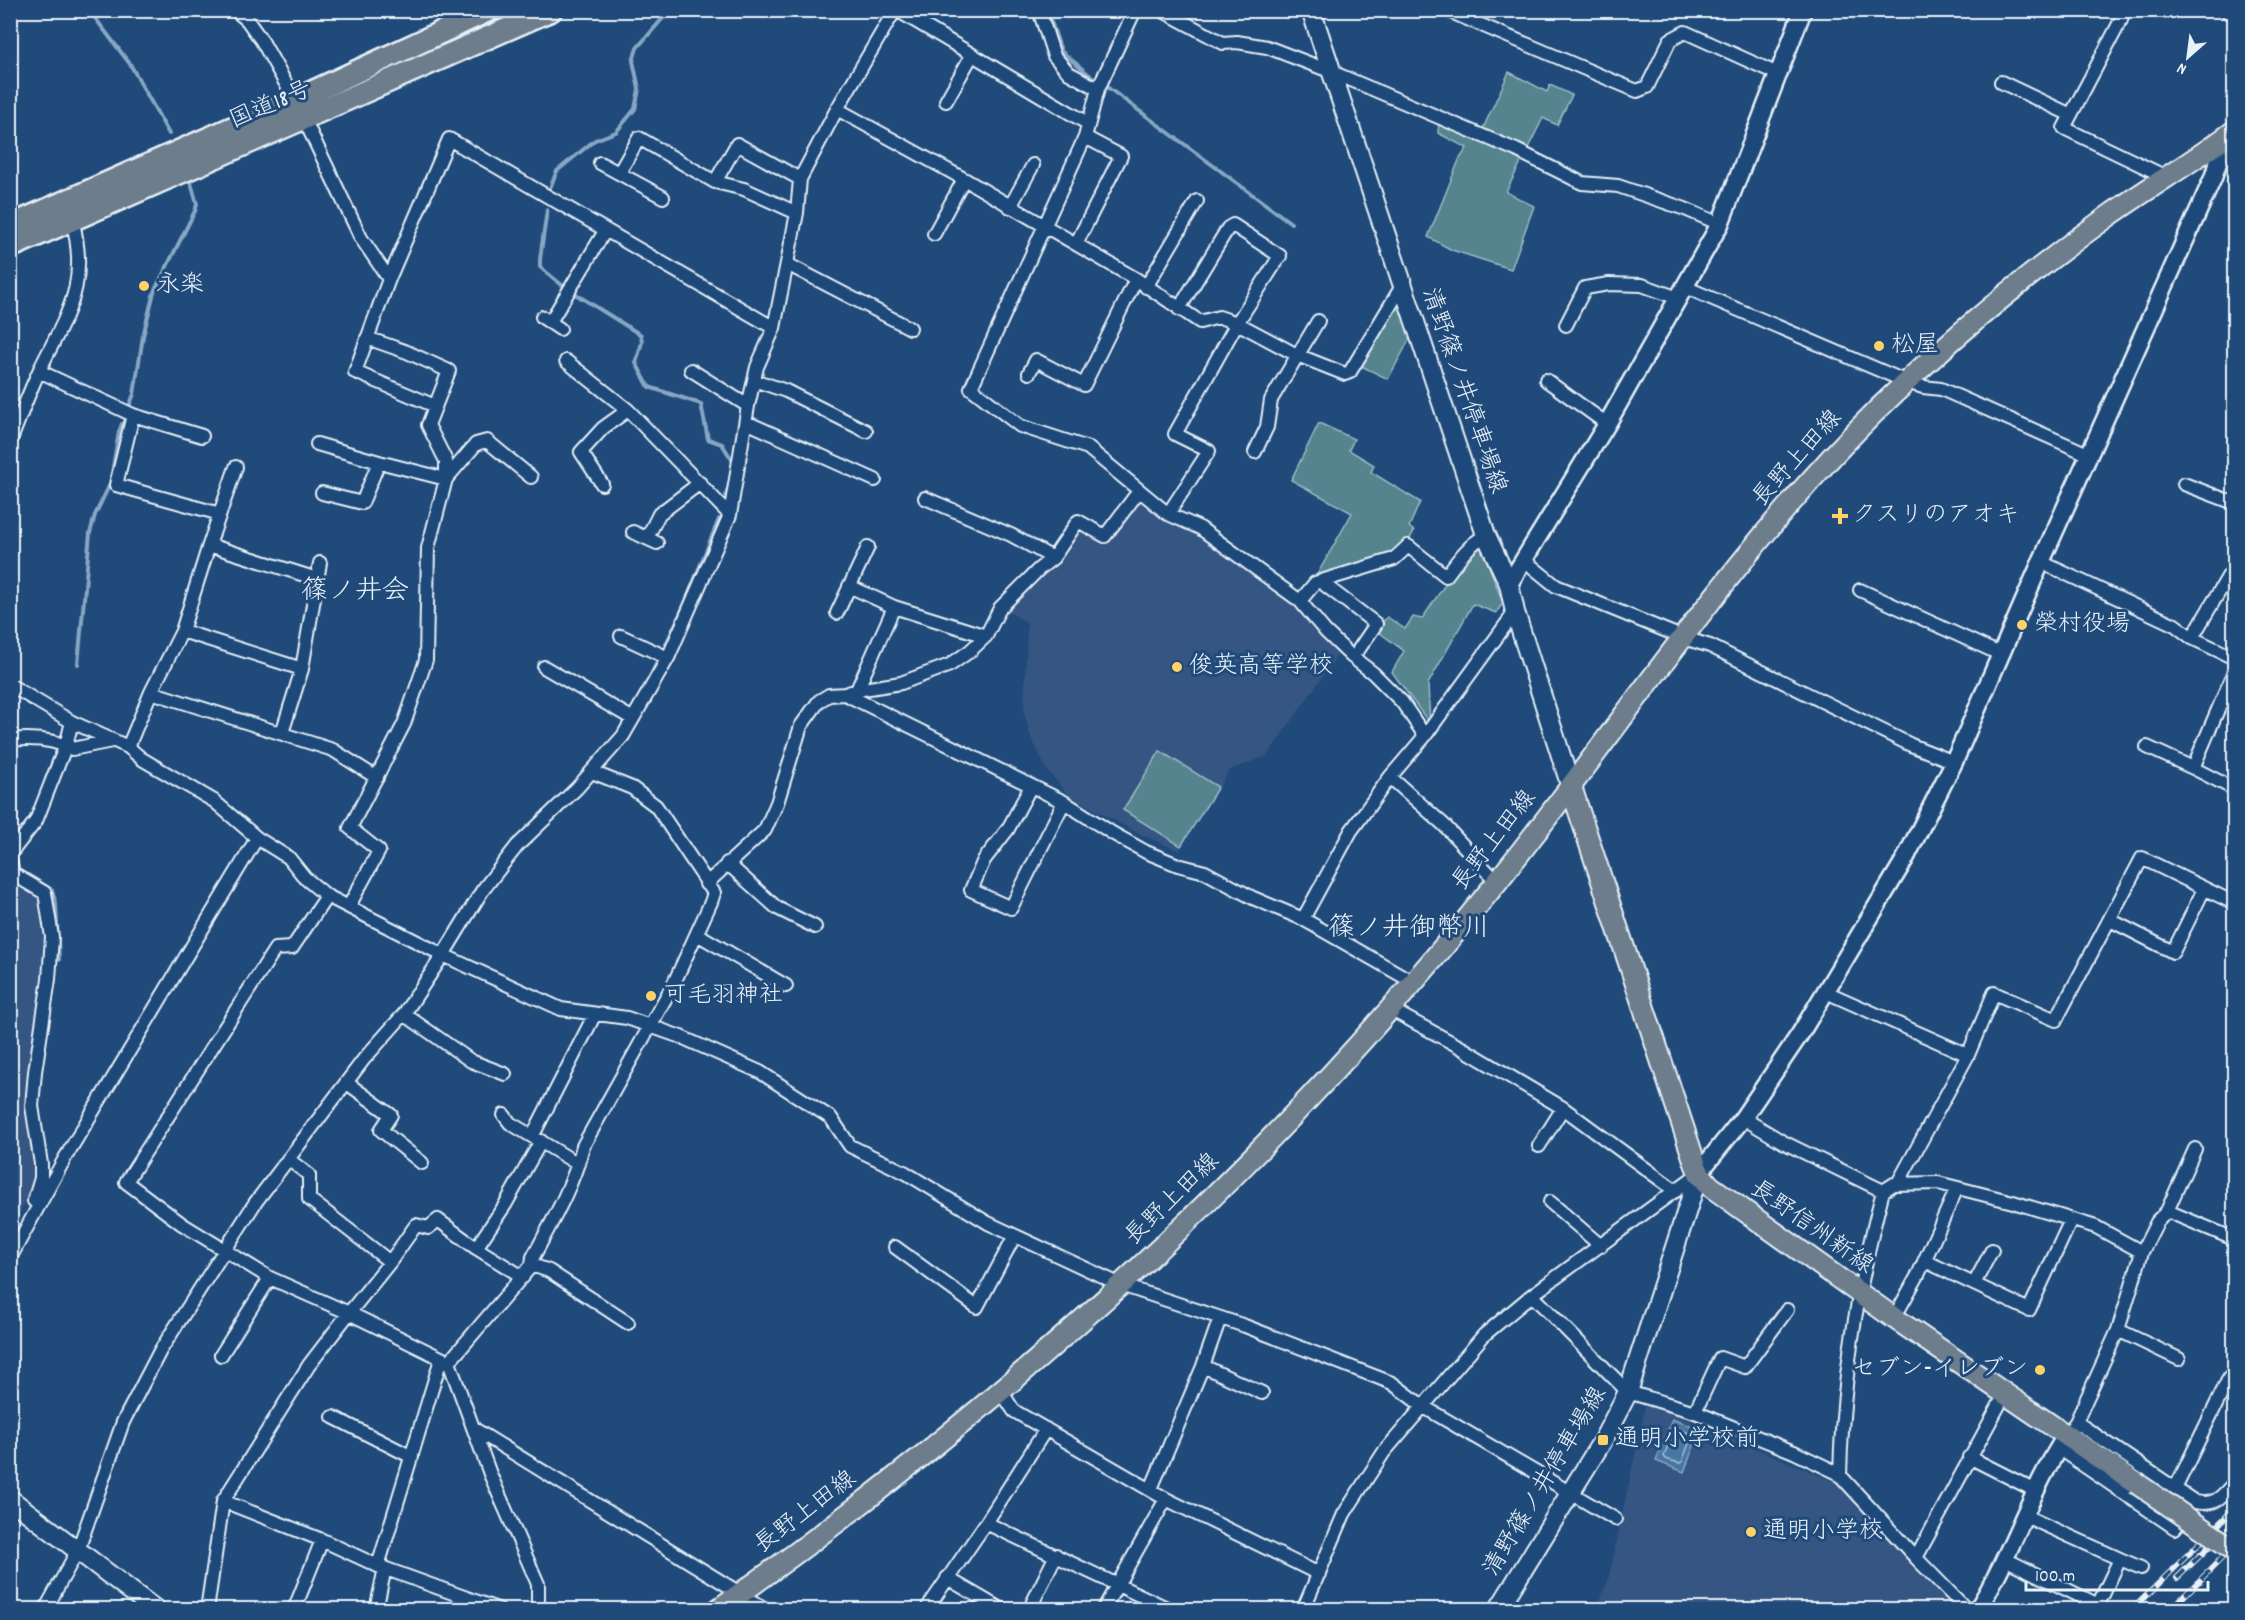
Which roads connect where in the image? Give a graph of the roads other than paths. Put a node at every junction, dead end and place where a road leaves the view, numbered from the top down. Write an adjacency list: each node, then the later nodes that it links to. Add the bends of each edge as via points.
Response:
1 (235, 10): 20 (street, via 262,41)
2 (489, 10): 20 (highway, 国道18号)
3 (550, 10): 20 (highway, 国道18号)
4 (896, 10): 14 (street); 21 (street)
5 (1039, 10): 18 (street, via 1054,56 1069,73)
6 (1135, 10): 18 (street)
7 (1161, 10): 15 (street, via 1223,43 1267,47)
8 (1311, 10): 15 (main road, 清野篠ノ井停車場線)
9 (1446, 10): 16 (street, via 1637,90 1647,87 1670,40 1685,32)
10 (1803, 10): 16 (street)
11 (2123, 10): 22 (street)
12 (2226, 10): 13 (street)
13 (2235, 16)
14 (972, 55): 19 (street); 23 (street)
15 (1332, 72): 38 (street, via 1516,150 1582,183 1618,186); 48 (main road, 清野篠ノ井停車場線)
16 (1780, 75): 38 (street)
17 (2001, 82): 22 (street)
18 (1098, 89): 23 (street)
19 (946, 101)
20 (299, 110): 36 (highway, 国道18号); 46 (street, via 361,238)
21 (837, 110): 30 (street); 31 (street)
22 (2071, 115): 29 (street, via 2064,128)
23 (1087, 123): 25 (street)
24 (2230, 134): 29 (main road, 長野上田線); 78 (street)
25 (1085, 137): 40 (street); 43 (street, via 1121,156)
26 (600, 163): 28 (street)
27 (1033, 165): 35 (street)
28 (619, 173): 32 (street, via 639,138); 33 (street)
29 (2166, 177): 66 (main road, 長野上田線, via 2045,262)
30 (800, 179): 32 (street, via 737,144); 37 (street)
31 (964, 179): 35 (street); 42 (street)
32 (715, 182): 37 (street, via 744,189)
33 (663, 197)
34 (1197, 201): 49 (street)
35 (1010, 207): 40 (street)
36 (70, 210): 39 (highway, 国道18号); 44 (highway, 国道18号); 62 (street, via 78,244 75,295)
37 (797, 213): 45 (street)
38 (1720, 224): 50 (street)
39 (10, 226)
40 (1046, 228): 43 (street); 87 (street, via 971,388 1020,426 1088,448)
41 (604, 231): 46 (street, via 449,139); 53 (street); 56 (street)
42 (934, 234)
43 (1076, 244): 47 (street)
44 (10, 247)
45 (787, 264): 56 (street); 57 (street)
46 (389, 279): 58 (street)
47 (1136, 279): 49 (street); 63 (street, via 1084,385 1036,360)
48 (1402, 286): 59 (street, via 1350,372 1345,374); 95 (main road, 清野篠ノ井停車場線)
49 (1146, 287): 51 (street)
50 (1682, 292): 55 (street, via 1642,285 1585,288); 66 (street); 72 (street)
51 (1179, 309): 54 (street, via 1200,322 1219,317); 54 (street, via 1233,225 1280,256)
52 (1318, 321): 59 (street)
53 (551, 322)
54 (1237, 323): 59 (street); 92 (street, via 1175,434 1209,451)
55 (1566, 325)
56 (774, 328): 64 (street)
57 (910, 328)
58 (367, 338): 67 (street, via 355,372); 67 (street, via 449,371)
59 (1298, 355): 77 (street, via 1271,400 1267,427)
60 (566, 361): 69 (street)
61 (691, 370): 68 (street)
62 (39, 371): 70 (street); 75 (street)
63 (1029, 373)
64 (754, 380): 68 (street); 73 (street)
65 (1546, 381): 72 (street)
66 (1907, 382): 78 (street, via 1941,389); 115 (main road, 長野上田線, via 1793,501)
67 (435, 406): 82 (street, via 428,425 446,461)
68 (748, 406): 71 (street)
69 (628, 410): 84 (street); 85 (street, via 603,428 581,453)
70 (133, 415): 74 (street); 91 (street, via 116,485)
71 (746, 422): 83 (street); 93 (street)
72 (1607, 424): 99 (street)
73 (866, 431)
74 (202, 436)
75 (10, 442)
76 (317, 444): 79 (street)
77 (1255, 453)
78 (2090, 455): 100 (street)
79 (379, 462): 82 (street); 88 (street, via 363,503)
80 (236, 467): 91 (street)
81 (531, 477): 82 (street, via 486,441 476,444)
82 (446, 479): 140 (street, via 428,548 426,660 404,724)
83 (875, 480)
84 (700, 483): 93 (street); 94 (street, via 658,514 652,541)
85 (602, 484)
86 (2184, 484): 90 (street)
87 (1139, 491): 92 (street); 98 (street, via 1105,536 1078,521)
88 (321, 493)
89 (925, 498): 98 (street)
90 (2235, 503)
91 (220, 514): 96 (street)
92 (1168, 514): 108 (street, via 1200,528)
93 (730, 515): 119 (street)
94 (633, 532)
95 (1486, 535): 104 (street, via 1446,576 1408,546 1394,559); 105 (main road, 清野篠ノ井停車場線)
96 (208, 545): 103 (street); 112 (street)
97 (868, 547): 106 (street)
98 (1053, 558): 114 (street, via 1000,608)
99 (1524, 560): 105 (street); 115 (street, via 1556,586)
100 (2041, 562): 116 (street, via 2175,625); 118 (street)
101 (320, 563): 103 (street)
102 (2235, 578): 116 (street, via 2229,575)
103 (318, 579): 122 (street)
104 (1321, 582): 108 (street, via 1315,583); 117 (street, via 1376,624)
105 (1509, 584): 110 (main road, 清野篠ノ井停車場線)
106 (849, 586): 109 (street); 111 (street)
107 (1860, 590): 118 (street)
108 (1300, 601): 130 (street, via 1325,631 1402,702)
109 (894, 607): 114 (street); 126 (street)
110 (1515, 612): 130 (street); 142 (main road, 清野篠ノ井停車場線)
111 (837, 614)
112 (182, 631): 122 (street); 125 (street)
113 (621, 636): 119 (street)
114 (986, 636): 126 (street, via 944,669 901,683)
115 (1684, 638): 136 (street, via 1710,646 1911,745); 142 (main road, 長野上田線)
116 (2192, 638): 120 (street)
117 (1359, 649)
118 (2002, 655): 136 (street)
119 (668, 658): 127 (street)
120 (2235, 658)
121 (544, 668): 127 (street)
122 (302, 669): 129 (street)
123 (2235, 672): 137 (street)
124 (10, 685): 128 (street)
125 (151, 692): 129 (street); 134 (street)
126 (851, 692): 141 (street); 148 (street, via 829,695 819,701 801,726 765,830)
127 (633, 719): 138 (street)
128 (72, 722): 132 (street); 133 (street)
129 (282, 733): 140 (street, via 333,750)
130 (1425, 736): 139 (street)
131 (10, 740): 133 (street)
132 (112, 741): 133 (street, via 72,749); 134 (street)
133 (66, 746): 146 (street, via 36,821)
134 (128, 747): 145 (street, via 214,801)
135 (2147, 747): 137 (street)
136 (1954, 762): 162 (street, via 1905,859)
137 (2193, 768): 143 (street)
138 (592, 772): 150 (street, via 632,788 656,806); 159 (street, via 517,846 482,891)
139 (1390, 777): 149 (street, via 1444,825); 155 (street, via 1351,831)
140 (377, 778): 154 (street, via 350,828 379,851)
141 (1031, 786): 144 (street); 144 (street, via 1008,829 984,860 971,890 1011,908)
142 (1571, 787): 149 (main road, 長野上田線); 179 (main road, 長野信州新線)
143 (2235, 789)
144 (1064, 802): 155 (street, via 1146,852 1205,872)
145 (257, 838): 152 (street, via 289,858); 187 (street)
146 (10, 854)
147 (10, 860): 187 (street, via 13,874 45,893 52,937 32,1106 41,1178)
148 (727, 863): 150 (street); 157 (street, via 777,908)
149 (1497, 882): 160 (main road, 長野上田線)
150 (706, 885): 158 (street, via 714,893)
151 (2204, 889): 153 (street); 156 (street, via 2142,858); 156 (street, via 2173,952)
152 (327, 896): 154 (street); 193 (street, via 292,948 275,949 126,1182 182,1224)
153 (2235, 903)
154 (349, 906): 159 (street)
155 (1304, 919): 160 (street)
156 (2110, 920): 167 (street, via 2056,1020 1994,993)
157 (815, 927)
158 (697, 934): 161 (street); 166 (street)
159 (443, 955): 164 (street); 165 (street, via 561,1009)
160 (1413, 982): 163 (main road, 長野上田線)
161 (786, 986)
162 (1826, 992): 167 (street); 172 (street)
163 (1390, 1009): 170 (street); 203 (main road, 長野上田線, via 1252,1159)
164 (404, 1014): 168 (street, via 471,1061); 169 (street)
165 (595, 1014): 166 (street); 173 (street)
166 (651, 1026): 178 (street, via 582,1146); 188 (street, via 760,1072 831,1118 850,1146 906,1173)
167 (1968, 1055): 180 (street)
168 (505, 1074)
169 (347, 1083): 176 (street); 177 (street, via 391,1115 381,1130)
170 (1563, 1108): 174 (street); 182 (street)
171 (504, 1115): 173 (street, via 510,1123)
172 (1743, 1118): 179 (street); 183 (street)
173 (537, 1138): 178 (street); 191 (street, via 505,1205)
174 (1539, 1146)
175 (2194, 1149): 185 (street)
176 (288, 1159): 193 (street); 198 (street, via 309,1175 309,1199)
177 (422, 1163)
178 (578, 1164): 199 (street)
179 (1699, 1173): 182 (street); 204 (main road, 長野信州新線, via 1728,1200); 218 (main road, 清野篠ノ井停車場線)
180 (1898, 1183): 181 (street, via 1938,1183); 183 (street)
181 (1957, 1188): 186 (street); 197 (street)
182 (1676, 1191): 190 (street)
183 (1883, 1191): 204 (street)
184 (1550, 1202): 190 (street)
185 (2167, 1211): 189 (street); 195 (street)
186 (2071, 1220): 195 (street, via 2096,1227); 202 (street, via 2029,1310)
187 (25, 1228): 196 (street)
188 (1014, 1237): 192 (street, via 977,1307); 203 (street)
189 (2235, 1239)
190 (1601, 1246): 205 (street)
191 (476, 1248): 198 (street, via 438,1220 428,1228 416,1226); 201 (street)
192 (895, 1248)
193 (224, 1249): 200 (street); 243 (street, via 160,1351 123,1422)
194 (1992, 1250): 202 (street)
195 (2142, 1252): 211 (street)
196 (10, 1258)
197 (1925, 1261): 202 (street); 209 (street)
198 (390, 1262): 207 (street)
199 (532, 1265): 201 (street); 210 (street, via 549,1271)
200 (270, 1278): 207 (street); 212 (street)
201 (523, 1278): 214 (street)
202 (1974, 1284)
203 (1121, 1285): 208 (street); 217 (main road, 長野上田線)
204 (1858, 1292): 209 (main road, 長野信州新線); 229 (street)
205 (1532, 1295): 218 (street); 221 (street, via 1484,1335)
206 (1787, 1310): 222 (street, via 1745,1367 1720,1358)
207 (349, 1312): 214 (street); 237 (street, via 309,1365)
208 (1220, 1318): 215 (street); 221 (street, via 1392,1383)
209 (1894, 1318): 220 (main road, 長野信州新線)
210 (628, 1323)
211 (2118, 1330): 213 (street); 226 (street)
212 (221, 1355)
213 (2178, 1359)
214 (445, 1361): 224 (street); 227 (street)
215 (1203, 1366): 219 (street); 231 (street)
216 (2229, 1378): 232 (street)
217 (1001, 1391): 225 (street, via 1014,1411); 254 (main road, 長野上田線, via 870,1498)
218 (1628, 1392): 222 (street); 234 (main road, 清野篠ノ井停車場線)
219 (1262, 1393)
220 (2005, 1394): 226 (main road, 長野信州新線); 228 (street)
221 (1424, 1407): 234 (street); 251 (street, via 1384,1452 1344,1514)
222 (1695, 1412): 229 (street, via 1794,1452)
223 (333, 1417): 227 (street)
224 (476, 1430): 254 (street); 261 (street, via 490,1474 538,1584)
225 (1046, 1430): 231 (street); 241 (street)
226 (2067, 1436): 232 (street); 233 (street); 238 (street, via 2175,1528); 244 (main road, 長野信州新線, bridge)
227 (412, 1456): 249 (street)
228 (1969, 1457): 233 (street); 246 (street)
229 (1840, 1476): 246 (street)
230 (2235, 1483): 238 (street, via 2213,1503)
231 (1151, 1489): 236 (street)
232 (2175, 1489): 238 (street)
233 (2036, 1491): 239 (street)
234 (1569, 1493): 240 (street); 270 (main road, 清野篠ノ井停車場線)
235 (10, 1499): 243 (main road)
236 (1166, 1499): 251 (street); 253 (street)
237 (224, 1501): 242 (street); 257 (street)
238 (2195, 1502)
239 (2025, 1516): 247 (street); 248 (street)
240 (1615, 1520)
241 (986, 1523): 245 (street); 252 (street)
242 (322, 1540): 249 (street); 258 (street)
243 (78, 1550): 255 (street); 256 (main road)
244 (2235, 1550)
245 (1056, 1555): 253 (street); 266 (street)
246 (1916, 1558): 271 (street)
247 (2005, 1559): 248 (street, via 2098,1605); 272 (street)
248 (2120, 1559): 250 (street)
249 (382, 1567): 259 (street); 260 (street)
250 (2141, 1568)
251 (1319, 1574): 269 (street)
252 (947, 1578): 264 (street); 265 (street)
253 (1117, 1585): 267 (street); 268 (street)
254 (740, 1593): 262 (main road, 長野上田線); 263 (street)
255 (45, 1610)
256 (156, 1610)
257 (207, 1610)
258 (294, 1610)
259 (376, 1610)
260 (500, 1610)
261 (538, 1610)
262 (717, 1610)
263 (767, 1610)
264 (926, 1610)
265 (1002, 1610)
266 (1029, 1610)
267 (1103, 1610)
268 (1171, 1610)
269 (1303, 1610)
270 (1498, 1610)
271 (1967, 1610)
272 (1977, 1610)

